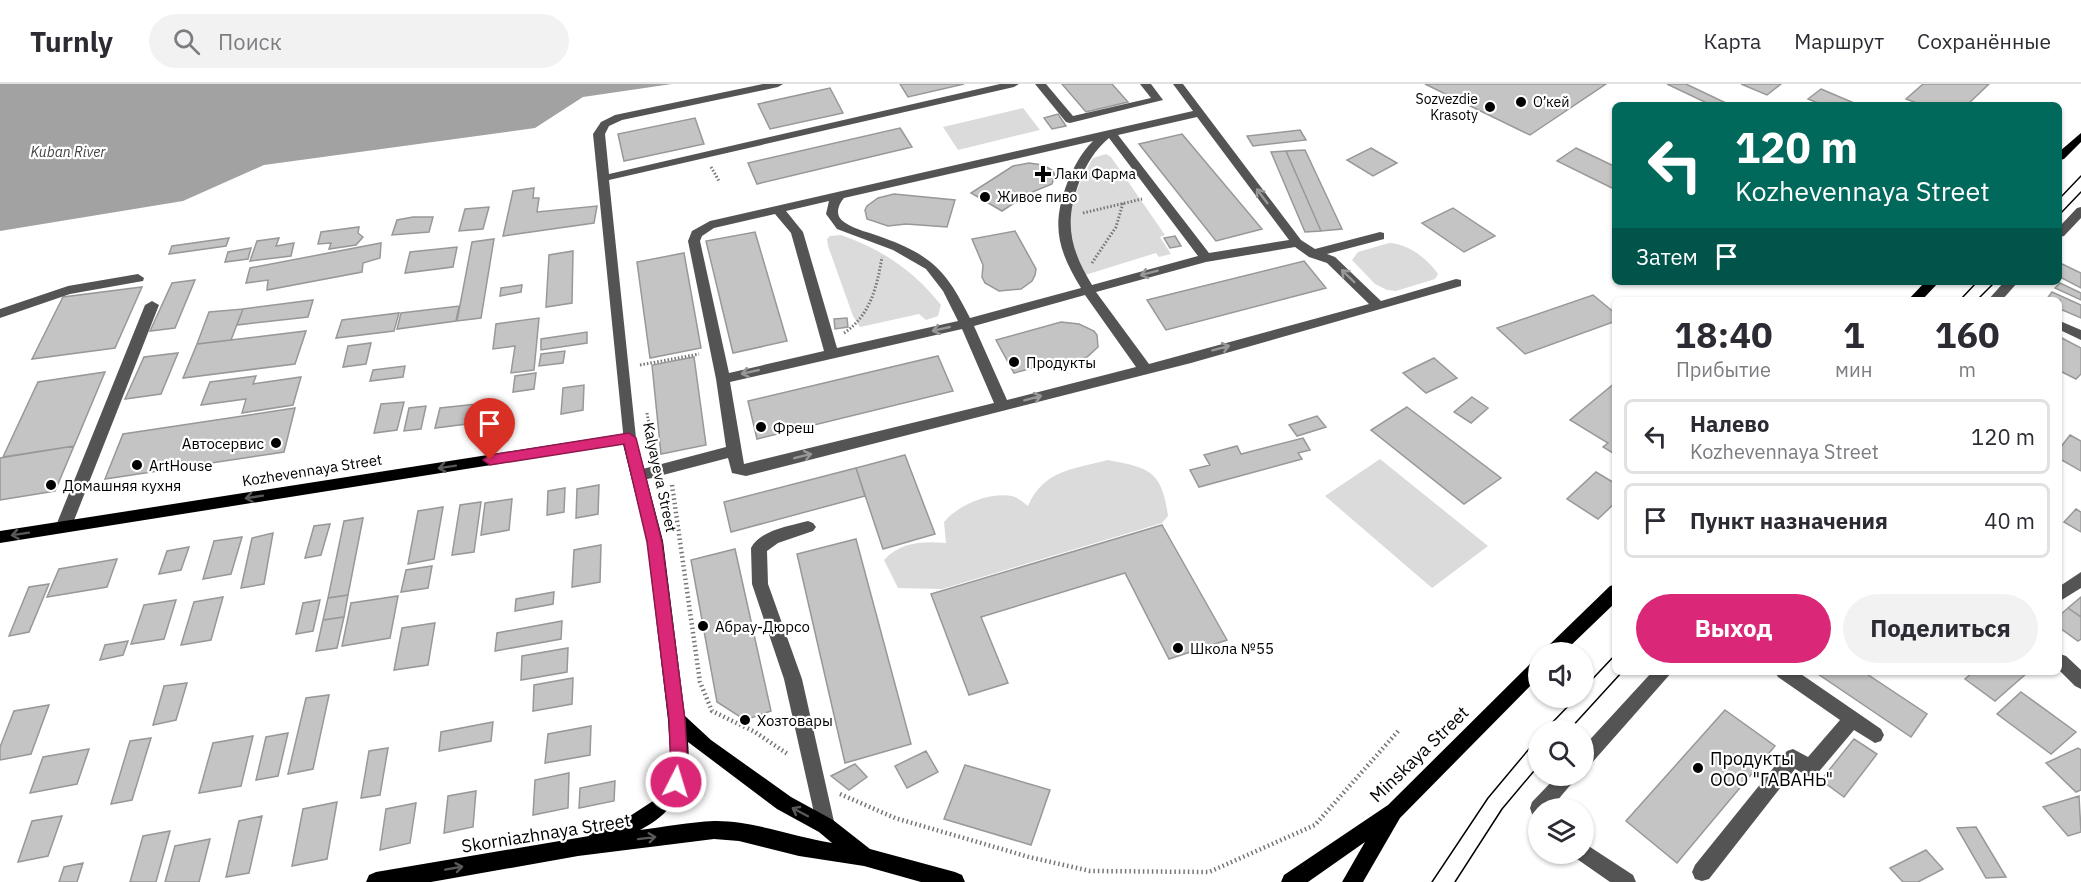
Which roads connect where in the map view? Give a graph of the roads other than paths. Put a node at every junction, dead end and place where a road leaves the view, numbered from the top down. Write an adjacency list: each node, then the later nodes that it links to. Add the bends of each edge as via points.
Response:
1 (778, 84): 12 (street, Kalyayeva Street, via 619,117 605,124 599,134)
2 (1014, 84): 12 (street)
3 (1040, 84): 4 (street, via 1070,120 1158,100)
4 (1145, 84)
5 (1178, 84): 6 (street)
6 (1199, 112): 7 (street); 18 (street, one-way to 6)
7 (1110, 132): 9 (street); 11 (street, via 1089,148); 20 (street)
8 (2081, 136): 10 (main road)
9 (1047, 147): 11 (street, via 1076,155); 13 (street)
10 (2062, 155)
11 (1081, 164): 23 (street, via 1063,218 1068,250)
12 (605, 178): 38 (street, Kalyayeva Street)
13 (840, 195): 14 (street); 31 (street, via 832,203 833,219 841,226 903,249 932,267)
14 (779, 211): 34 (street, via 797,232); 36 (street, via 710,225 696,234 694,241)
15 (2081, 211): 16 (street)
16 (2062, 231)
17 (1380, 236): 19 (street)
18 (1298, 243): 19 (street); 20 (street)
19 (1313, 254): 29 (street, one-way to 19, via 1331,260)
20 (1206, 258): 23 (street, one-way to 23)
21 (138, 278): 30 (street, via 68,290)
22 (1456, 283): 29 (street)
23 (1085, 284): 31 (street); 35 (street)
24 (1930, 285): 26 (main road)
25 (2010, 285): 27 (street)
26 (1917, 297)
27 (2001, 297)
28 (152, 305): 42 (street)
29 (1378, 306): 35 (street, one-way to 29)
30 (0, 314)
31 (965, 324): 34 (street, one-way to 34); 37 (street)
32 (2062, 326): 33 (street)
33 (2081, 335)
34 (832, 354): 36 (street, one-way to 36)
35 (1145, 369): 37 (street, one-way to 35)
36 (723, 378): 39 (street)
37 (1002, 406): 39 (street, one-way to 37, via 737,469 746,470)
38 (629, 438): 40 (main road, Kalyayeva Street); 42 (main road, Kozhevennaya Street, one-way to 42)
39 (733, 451): 40 (street)
40 (640, 475): 54 (main road, Kalyayeva Street, via 655,542)
41 (808, 527): 60 (street, via 773,538 759,548 760,584 793,679)
42 (63, 528): 43 (main road, Kozhevennaya Street, one-way to 43)
43 (0, 537)
44 (2081, 579): 45 (street)
45 (2062, 593)
46 (1612, 595): 47 (main road)
47 (1563, 642)
48 (2062, 663): 52 (street)
49 (1660, 675): 56 (street)
50 (1788, 675): 53 (street)
51 (1528, 677): 59 (main road, Minskaya Street)
52 (2081, 681)
53 (1852, 719): 55 (street); 64 (street, via 1810,769 1793,757)
54 (677, 720): 60 (main road, one-way to 54, via 784,803 705,746); 61 (main road, Kalyayeva Street, via 680,770 672,794 639,822)
55 (1875, 735)
56 (1594, 748)
57 (1561, 786): 58 (street)
58 (1551, 798)
59 (1395, 811): 67 (main road, Minskaya Street); 68 (main road)
60 (826, 826): 62 (main road)
61 (578, 847): 62 (main road, Skorniazhnaya Street, one-way to 62, via 714,830); 65 (main road, Skorniazhnaya Street, one-way to 61)
62 (865, 857): 66 (main road)
63 (1594, 859): 69 (street)
64 (1702, 872)
65 (376, 882)
66 (955, 882)
67 (1291, 882)
68 (1352, 882)
69 (1626, 882)

